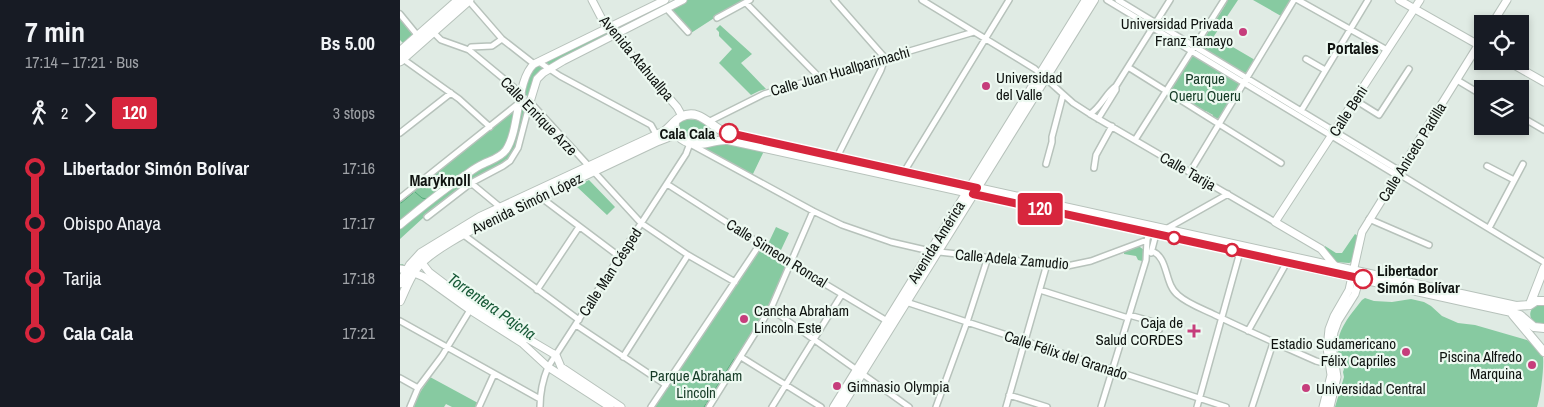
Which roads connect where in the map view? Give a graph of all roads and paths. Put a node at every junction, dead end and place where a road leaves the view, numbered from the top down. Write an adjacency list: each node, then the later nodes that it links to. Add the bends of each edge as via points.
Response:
1 (459, 0): 33 (highway)
2 (469, 0): 30 (highway); 35 (street)
3 (592, 0): 28 (main road, Avenida Atahuallpa)
4 (665, 0): 28 (main road)
5 (683, 0): 23 (main road)
6 (1009, 0): 36 (street)
7 (1086, 0): 51 (main road, Avenida América)
8 (1094, 0): 51 (main road, Avenida América)
9 (1107, 0): 27 (street)
10 (1118, 0): 27 (street)
11 (1170, 0): 27 (street)
12 (1224, 0): 38 (street)
13 (1294, 0): 54 (street)
14 (1298, 0): 29 (street)
15 (1368, 0): 29 (street)
16 (1399, 0): 22 (main road)
17 (1420, 0): 22 (main road, Calle Beni)
18 (1507, 0): 25 (main road)
19 (748, 1): 26 (street); 52 (street)
20 (836, 1): 43 (street)
21 (924, 1): 32 (street, Calle Tarija)
22 (1414, 8): 37 (main road); 40 (main road, Calle Beni)
23 (667, 9): 31 (street); 34 (main road)
24 (400, 14): 33 (street)
25 (1498, 15)
26 (716, 18)
27 (1154, 26): 38 (street); 46 (street)
28 (607, 28): 34 (main road, Avenida Atahuallpa); 45 (main road)
29 (1350, 29): 40 (street); 49 (street)
30 (433, 32): 39 (street, Calle Enrique Arze, via 442,40); 41 (highway)
31 (688, 32)
32 (974, 32): 36 (street, Calle Tarija); 43 (street, Calle Juan Huallparimachi)
33 (418, 36): 41 (highway)
34 (614, 36): 47 (main road); 67 (main road, Avenida Atahuallpa, via 677,106)
35 (502, 39): 39 (street, via 492,46); 45 (street)
36 (986, 39): 51 (street, Calle Tarija); 90 (street)
37 (1474, 40)
38 (1193, 49): 54 (street); 58 (street)
39 (469, 50): 60 (street, Calle Enrique Arze)
40 (1387, 50): 62 (main road, Calle Beni)
41 (401, 52): 59 (street)
42 (1474, 54): 53 (main road, Calle Aniceto Padilla)
43 (885, 58): 52 (street, Calle Juan Huallparimachi); 83 (street)
44 (1306, 58): 49 (street)
45 (537, 63): 47 (street); 60 (main road, via 528,72)
46 (1128, 67): 56 (street); 58 (street)
47 (550, 69): 63 (main road, via 536,79); 77 (street, via 651,125)
48 (1409, 69): 62 (street, via 1379,116)
49 (1325, 70): 65 (street)
50 (1523, 70): 55 (main road)
51 (1042, 76): 61 (street, Calle Tarija); 92 (main road, Avenida América); 98 (main road, Avenida América)
52 (820, 78): 71 (street, Calle Juan Huallparimachi, via 763,94)
53 (1457, 80): 57 (street); 93 (main road, Calle Aniceto Padilla)
54 (1246, 81): 65 (street); 72 (street); 78 (street)
55 (1544, 82)
56 (1116, 86): 66 (street); 68 (street)
57 (1474, 90)
58 (1166, 91): 72 (street); 80 (street)
59 (451, 93): 74 (street); 76 (street)
60 (522, 94): 63 (main road, Calle Enrique Arze); 64 (main road)
61 (1063, 95): 66 (street, Calle Tarija); 85 (street)
62 (1355, 100): 78 (main road, Calle Beni)
63 (530, 102): 89 (street, Calle Enrique Arze); 95 (street, via 513,157)
64 (520, 103): 74 (street); 110 (main road, via 510,142 504,152 437,194)
65 (1301, 111): 78 (street)
66 (1090, 114): 68 (street, Calle Tarija)
67 (682, 116): 70 (main road); 71 (main road, via 699,116)
68 (1098, 118): 73 (street, Calle Tarija)
69 (1529, 121): 75 (street)
70 (675, 122): 77 (main road, Avenida Simón López); 79 (main road)
71 (713, 124): 82 (main road, via 715,135); 83 (main road, via 727,133)
72 (1219, 124): 84 (street); 91 (street)
73 (1112, 126): 80 (street, Calle Tarija); 88 (street, via 1096,155)
74 (490, 127): 102 (street)
75 (1544, 130)
76 (400, 134)
77 (656, 134): 89 (main road, Avenida Simón López)
78 (1333, 134): 93 (street); 108 (main road, Calle Beni)
79 (678, 136): 81 (main road); 89 (main road, Avenida Simón López)
80 (1135, 140): 91 (street, Calle Tarija)
81 (687, 142): 82 (main road); 96 (street, Calle Man Césped, via 688,151); 105 (street, Calle Adela Zamudio)
82 (710, 142): 97 (main road, via 728,140)
83 (837, 157): 90 (main road)
84 (1281, 163)
85 (1046, 164)
86 (1522, 164): 94 (street)
87 (1487, 166): 94 (street)
88 (1094, 168)
89 (590, 169): 101 (main road, Avenida Simón López); 104 (main road, Avenida Simón López); 109 (street, Calle Enrique Arze)
90 (904, 172): 98 (main road)
91 (1190, 172): 100 (street, Calle Tarija)
92 (986, 174): 98 (main road, Avenida América); 99 (main road, via 986,184)
93 (1400, 175): 107 (main road, Calle Aniceto Padilla); 112 (street)
94 (1514, 180): 112 (street)
95 (471, 183): 104 (street); 106 (street)
96 (667, 184): 109 (street, Calle Man Césped); 116 (street, Calle Simeon Roncal)
97 (952, 189): 98 (main road); 103 (main road)
98 (972, 190): 99 (main road); 103 (main road, Avenida América); 115 (main road); 119 (main road, Avenida América)
99 (993, 191): 113 (main road)
100 (1228, 194): 108 (street, Calle Tarija); 113 (street)
101 (542, 196): 111 (street); 114 (main road, Avenida Simón López)
102 (400, 198)
103 (958, 205): 119 (main road, Avenida América)
104 (500, 207): 114 (main road, Avenida Simón López)
105 (813, 211): 119 (street, Calle Adela Zamudio, via 858,231); 126 (street)
106 (427, 218)
107 (1369, 219): 117 (street); 133 (main road, Calle Aniceto Padilla, via 1362,232)
108 (1275, 222): 130 (main road, Calle Tarija, via 1321,249)
109 (642, 223): 121 (street, Calle Enrique Arze); 122 (street, Calle Man Césped)
110 (400, 225)
111 (579, 227): 122 (street); 136 (street)
112 (1489, 228): 128 (street)
113 (1166, 229): 130 (main road)
114 (461, 232): 124 (main road, Avenida Simón López, via 430,247); 136 (street)
115 (1151, 235): 118 (street); 120 (main road); 125 (street); 129 (street, Calle Adela Zamudio, via 1085,263 1067,266)
116 (760, 244): 126 (street, Calle Simeon Roncal); 134 (street)
117 (1429, 245)
118 (1152, 251): 125 (street); 147 (street, via 1161,259 1177,295)
119 (934, 252): 123 (street, Calle Adela Zamudio); 141 (main road, Avenida América); 149 (main road, Avenida América)
120 (1240, 252): 127 (main road); 147 (street)
121 (688, 255): 134 (street, Calle Enrique Arze); 162 (street)
122 (620, 257): 150 (street, Calle Man Césped)
123 (988, 257): 129 (street, Calle Adela Zamudio); 151 (street)
124 (420, 260): 132 (main road, Avenida Simón López); 161 (main road, via 429,272 466,300)
125 (1146, 260): 146 (street)
126 (790, 262): 138 (street, Calle Simeon Roncal); 143 (street)
127 (1287, 262): 133 (main road); 155 (street)
128 (1544, 262)
129 (1047, 264): 137 (street)
130 (1335, 266): 133 (main road)
131 (1544, 268): 142 (main road)
132 (407, 270): 135 (main road, Avenida Simón López); 139 (main road, Avenida Simón López); 144 (main road, via 432,282)
133 (1357, 274): 142 (main road, via 1516,306); 145 (main road); 164 (main road, via 1329,329); 170 (main road, via 1355,294 1334,332 1332,346 1337,372)
134 (735, 282): 171 (street)
135 (400, 283)
136 (537, 290): 150 (street)
137 (1040, 290): 146 (street); 157 (street)
138 (842, 294): 149 (street, Calle Simeon Roncal); 156 (street)
139 (400, 300)
140 (1544, 301): 142 (main road)
141 (906, 302): 151 (street, Calle Félix del Granado); 167 (main road, Avenida América)
142 (1530, 305): 152 (main road, via 1526,314)
143 (771, 309): 156 (street); 163 (street)
144 (470, 310): 159 (street); 165 (main road, via 522,343)
145 (1507, 311): 152 (main road, via 1520,315); 160 (main road, via 1520,321)
146 (1129, 317): 154 (street, via 1157,323); 166 (street)
147 (1222, 318): 155 (street); 175 (street)
148 (400, 321): 159 (street)
149 (887, 321): 167 (main road, Avenida América)
150 (577, 322): 161 (street, Calle Man Césped); 162 (street)
151 (967, 322): 157 (street, Calle Félix del Granado); 191 (street)
152 (1529, 323): 153 (main road)
153 (1544, 328)
154 (1159, 330)
155 (1248, 331): 158 (street)
156 (814, 340): 167 (street); 172 (street)
157 (1025, 341): 166 (street, Calle Félix del Granado); 174 (street)
158 (1273, 343): 164 (street, via 1316,361); 197 (street)
159 (448, 347): 168 (street); 173 (street)
160 (1544, 352)
161 (556, 355): 165 (street, Calle Man Césped); 182 (main road, via 561,367)
162 (623, 357): 171 (street)
163 (741, 357): 172 (street); 184 (street)
164 (1329, 361): 170 (main road)
165 (548, 367): 176 (street, Calle Man Césped); 181 (main road)
166 (1112, 370): 175 (street, Calle Félix del Granado); 194 (street)
167 (860, 371): 177 (street); 187 (main road, Avenida América); 188 (main road, Avenida América)
168 (494, 374): 176 (street); 179 (street)
169 (400, 378): 173 (street)
170 (1333, 383): 198 (main road); 199 (main road)
171 (666, 385): 183 (street)
172 (786, 385): 185 (street); 186 (street)
173 (418, 388): 178 (street)
174 (1009, 395): 192 (street); 193 (street)
175 (1200, 398): 195 (street); 196 (street, Calle Félix del Granado)
176 (540, 399): 180 (street, Calle Man Césped)
177 (901, 401): 189 (street); 190 (street)
178 (410, 407)
179 (479, 407)
180 (540, 407)
181 (610, 407)
182 (621, 407)
183 (651, 407)
184 (709, 407)
185 (772, 407)
186 (821, 407)
187 (834, 407)
188 (841, 407)
189 (897, 407)
190 (909, 407)
191 (936, 407)
192 (1006, 407)
193 (1047, 407)
194 (1102, 407)
195 (1197, 407)
196 (1226, 407)
197 (1252, 407)
198 (1323, 407)
199 (1330, 407)

